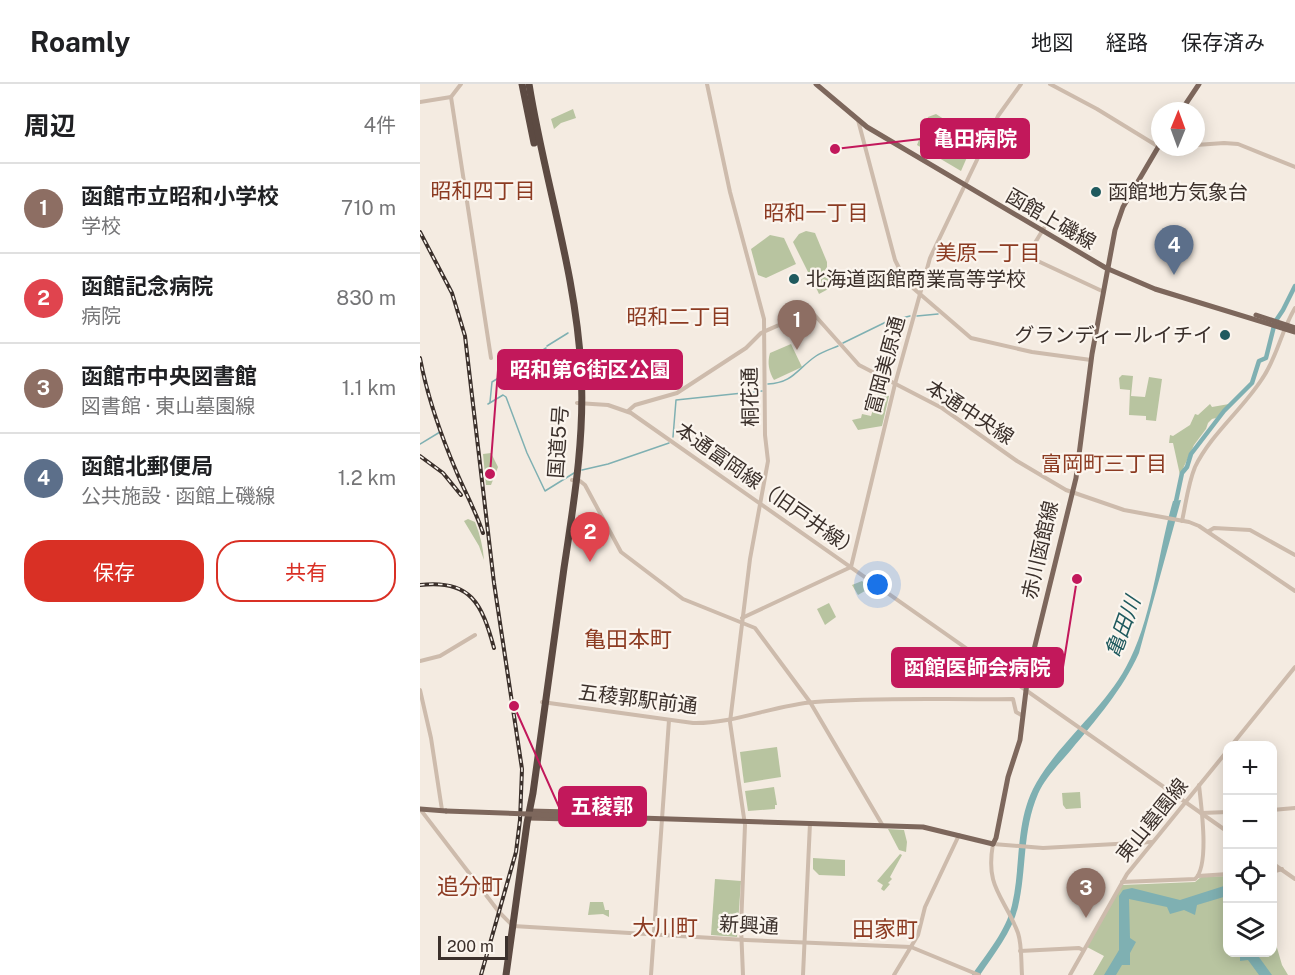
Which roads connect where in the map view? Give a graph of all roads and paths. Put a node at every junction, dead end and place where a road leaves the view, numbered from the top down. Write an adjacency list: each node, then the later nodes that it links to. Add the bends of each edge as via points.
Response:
1 (462, 84): 9 (street)
2 (525, 84): 29 (highway, 国道5号, via 571,310); 29 (highway, 国道5号, via 572,290 580,357)
3 (707, 84): 25 (street, 桐花通)
4 (816, 84): 12 (main road, 函館上磯線)
5 (821, 84): 17 (main road, 函館上磯線, via 869,124)
6 (1021, 84): 17 (street, 富岡美原通, via 998,116)
7 (1050, 84): 13 (street)
8 (1199, 84): 11 (main road)
9 (451, 98): 10 (street); 26 (street)
10 (420, 102)
11 (1187, 102)
12 (858, 120): 17 (main road, 函館上磯線); 21 (street, via 896,263 906,282)
13 (1151, 141)
14 (1205, 144): 16 (street, via 1238,144)
15 (1154, 156): 19 (main road, 赤川函館線, via 1123,207)
16 (1295, 167)
17 (964, 183): 18 (main road, 函館上磯線); 21 (street, 富岡美原通, via 932,252)
18 (1043, 229): 19 (main road, 函館上磯線); 20 (street, via 1028,256)
19 (1108, 266): 20 (main road, 赤川函館線); 23 (main road, 函館上磯線, via 1155,289); 27 (main road, 赤川函館線)
20 (1101, 291): 27 (main road, 赤川函館線)
21 (920, 294): 27 (street, via 971,338); 28 (street, 富岡美原通)
22 (1295, 308): 23 (street)
23 (1282, 325): 24 (main road, 函館上磯線); 34 (street, via 1263,378 1198,461)
24 (1295, 330)
25 (764, 332): 28 (street, 本通中央線, via 811,310 859,365); 30 (street, via 677,393 635,405); 33 (street, 桐花通, via 768,461)
26 (491, 358)
27 (1090, 360): 32 (main road, 赤川函館線)
28 (895, 384): 32 (street, 本通中央線, via 942,408); 37 (street, 富岡美原通)
29 (579, 403): 30 (street, 本通富岡線（旧戸井線）); 31 (highway, 国道5号)
30 (628, 411): 33 (street, 本通富岡線（旧戸井線）)
31 (575, 475): 39 (street, via 585,485 621,552 683,599); 45 (highway, 国道5号)
32 (1071, 492): 34 (street, 本通中央線, via 1121,510); 43 (main road, 赤川函館線)
33 (761, 503): 37 (street, 本通富岡線（旧戸井線）); 39 (street, 桐花通)
34 (1180, 521): 35 (street)
35 (1209, 531): 36 (street, via 1250,530); 38 (street)
36 (1295, 555)
37 (851, 567): 39 (street); 43 (street, 本通富岡線（旧戸井線）)
38 (1295, 591)
39 (741, 620): 46 (street, via 755,628); 48 (street, 桐花通)
40 (475, 635): 41 (street, via 437,658)
41 (420, 661)
42 (1295, 667): 50 (street)
43 (1024, 689): 47 (main road, 赤川函館線); 53 (street, 本通富岡線（旧戸井線）)
44 (420, 690): 57 (street)
45 (544, 702): 49 (street, 五稜郭駅前通); 58 (highway, 国道5号)
46 (810, 702): 47 (street, 五稜郭駅前通, via 1013,699 1015,710); 48 (street, 五稜郭駅前通); 66 (street)
47 (1021, 715): 70 (main road, 赤川函館線)
48 (730, 718): 49 (street, 五稜郭駅前通, via 702,723); 64 (street, 桐花通)
49 (669, 720): 63 (street)
50 (1235, 741)
51 (1223, 755): 52 (street, 東山墓園線)
52 (1199, 785): 53 (street, 東山墓園線); 60 (street)
53 (1185, 802): 60 (street, 本通富岡線（旧戸井線）); 69 (street, 東山墓園線)
54 (1295, 808): 56 (street)
55 (420, 809): 57 (main road); 78 (street)
56 (1277, 810)
57 (444, 811): 61 (main road, bridge)
58 (529, 811): 61 (main road, via 621,813); 62 (main road, via 631,821); 78 (highway, 国道5号)
59 (1223, 812): 60 (street)
60 (1201, 813): 67 (street, 本通富岡線（旧戸井線）); 75 (street, via 1203,855)
61 (627, 817): 62 (main road)
62 (643, 818): 63 (main road)
63 (662, 819): 64 (main road); 79 (street)
64 (744, 821): 65 (main road); 80 (street, 桐花通)
65 (810, 823): 66 (main road); 81 (street)
66 (883, 826): 68 (main road, via 923,827)
67 (1223, 829)
68 (959, 835): 70 (main road); 82 (street)
69 (1152, 842): 70 (street, via 1028,849); 77 (street, 東山墓園線)
70 (993, 844): 84 (street, via 991,876 1014,924)
71 (1277, 866): 72 (street)
72 (1282, 869): 73 (street); 76 (street)
73 (1277, 872)
74 (1223, 874): 75 (street)
75 (1198, 876): 77 (street)
76 (1295, 879)
77 (1121, 882): 83 (street, 東山墓園線)
78 (513, 926): 79 (street, 新興通); 85 (highway, 国道5号)
79 (654, 934): 80 (street, 新興通); 86 (street)
80 (741, 940): 81 (street, 新興通); 87 (street, 桐花通)
81 (806, 943): 82 (street, 新興通); 88 (street)
82 (911, 947): 89 (street); 90 (street, 新興通)
83 (1083, 950): 84 (street); 92 (street, 東山墓園線)
84 (1020, 951): 91 (street)
85 (506, 975)
86 (651, 975)
87 (742, 975)
88 (803, 975)
89 (894, 975)
90 (979, 975)
91 (1022, 975)
92 (1070, 975)

